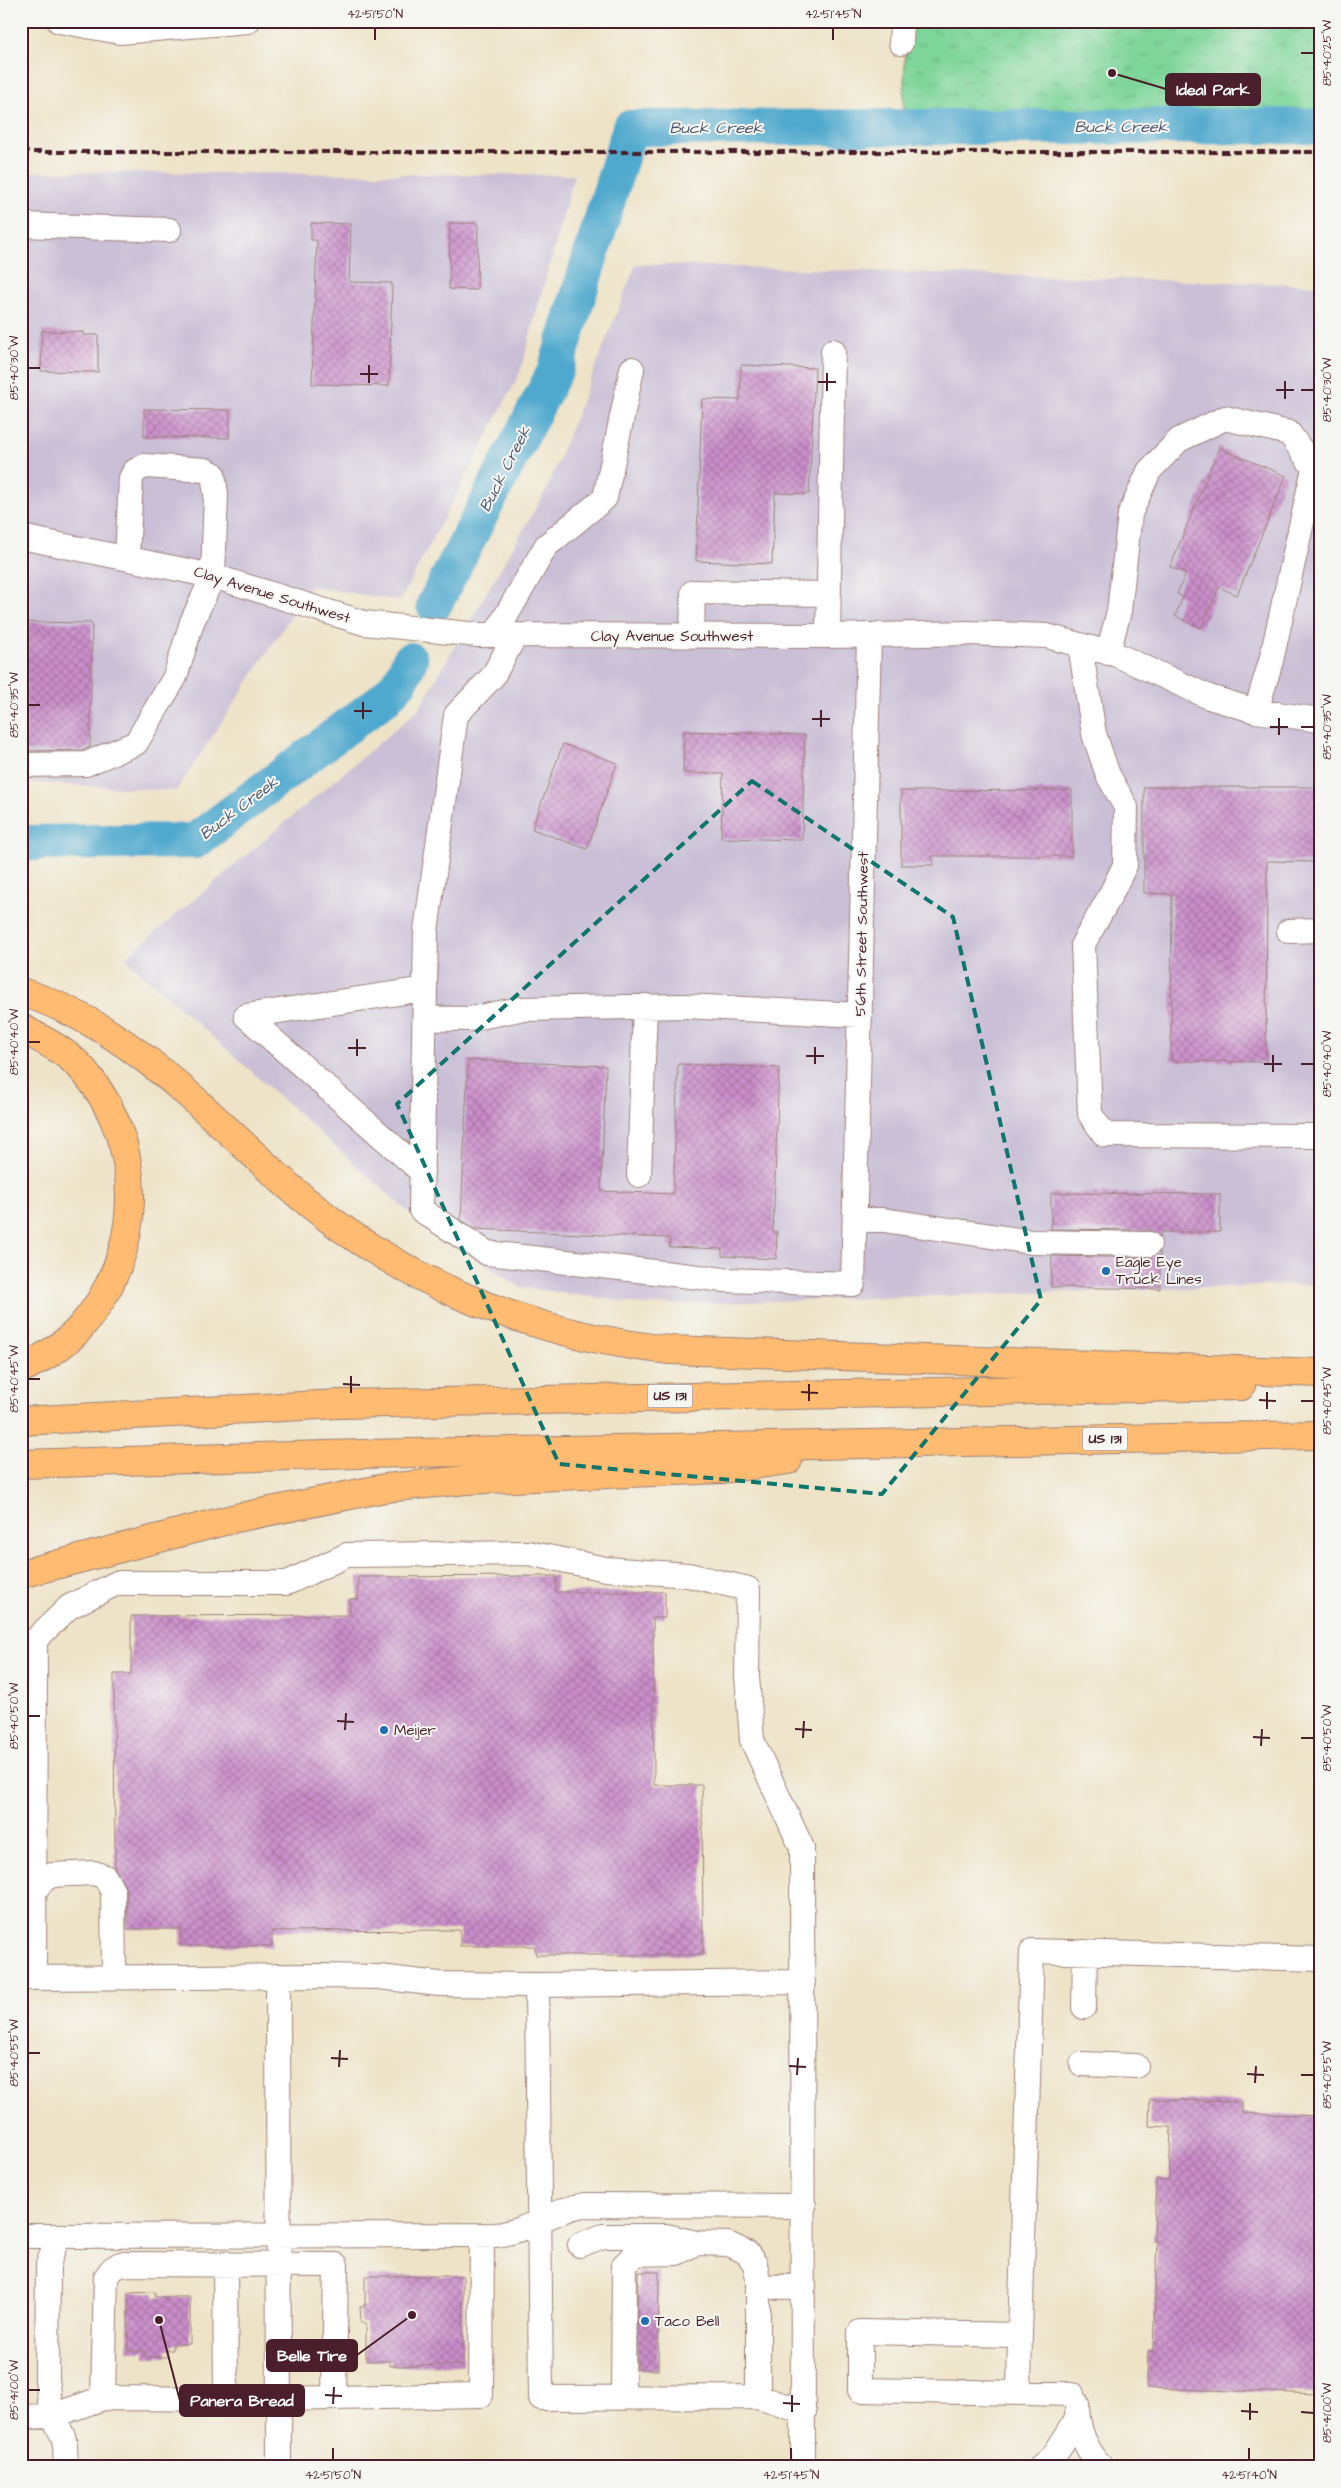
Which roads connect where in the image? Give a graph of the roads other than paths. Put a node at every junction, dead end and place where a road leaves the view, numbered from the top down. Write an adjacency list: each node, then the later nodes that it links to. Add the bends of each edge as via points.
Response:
1 (58, 21): 2 (street, via 120,32)
2 (240, 22)
3 (21, 225): 4 (street)
4 (169, 230)
5 (833, 351): 10 (street)
6 (632, 369): 11 (street, via 605,498 546,546)
7 (21, 537): 8 (street, Clay Avenue Southwest)
8 (127, 558): 9 (street, Clay Avenue Southwest); 9 (street, via 130,478 135,471 145,466 205,470 213,474 215,482)
9 (213, 576): 11 (street, Clay Avenue Southwest, via 364,623); 19 (street, via 192,622 175,677 136,744 86,764)
10 (829, 594): 13 (street, via 693,592); 14 (street)
11 (505, 635): 13 (street, Clay Avenue Southwest); 22 (street, via 493,676 456,715 426,930)
12 (869, 635): 14 (street, Clay Avenue Southwest); 15 (street, Clay Avenue Southwest, via 968,633 1047,636); 25 (street, 56th Street Southwest)
13 (692, 636): 14 (street, Clay Avenue Southwest)
14 (828, 636)
15 (1080, 645): 16 (street, Clay Avenue Southwest); 28 (street, via 1094,734 1108,775 1126,807 1125,865 1083,944 1090,1114 1105,1135)
16 (1108, 653): 17 (street, Clay Avenue Southwest, via 1209,697); 17 (street, via 1118,611 1130,514 1149,471 1178,440 1225,418 1289,433 1314,468 1271,661)
17 (1256, 711): 18 (street, Clay Avenue Southwest)
18 (1320, 720)
19 (21, 765)
20 (1320, 930): 21 (street)
21 (1289, 931)
22 (425, 989): 26 (street); 29 (street, via 246,1016)
23 (21, 992): 34 (highway, via 78,1016 133,1049 200,1104 287,1185 361,1242 422,1278 539,1325 612,1343 670,1350)
24 (646, 1006): 25 (street); 26 (street, via 520,1009 470,1019); 30 (street)
25 (860, 1014): 31 (street, 56th Street Southwest)
26 (425, 1018): 29 (street)
27 (21, 1028): 33 (highway, via 50,1044 83,1070 102,1096 119,1130 132,1193 121,1259 105,1295 79,1329 61,1345)
28 (1320, 1136)
29 (422, 1172): 31 (street, 56th Street Southwest, via 421,1210 487,1253 726,1280 853,1284)
30 (639, 1175)
31 (856, 1226): 32 (street, via 883,1220 1032,1242)
32 (1149, 1244)
33 (21, 1368)
34 (1320, 1373)
35 (1320, 1384): 36 (highway, US 131, via 339,1404)
36 (21, 1421)
37 (1320, 1435): 38 (highway, US 131)
38 (890, 1444): 39 (highway, US 131, via 301,1455); 40 (highway, via 723,1469 466,1480 385,1488 236,1518)
39 (21, 1464)
40 (21, 1574)
41 (28, 1644): 42 (street); 48 (street, via 69,1607 117,1582 287,1583 347,1555 528,1553 606,1569 688,1575 748,1589 747,1676 752,1740 802,1848)
42 (34, 1892): 45 (street, via 42,1881 52,1875 94,1873 105,1877 113,1892); 47 (street)
43 (1085, 1952): 44 (street); 50 (street); 65 (street, via 1032,1951)
44 (1320, 1959)
45 (114, 1976): 46 (street); 47 (street)
46 (278, 1976): 49 (street, via 380,1977 439,1984); 58 (street)
47 (28, 1978)
48 (803, 1982): 49 (street); 53 (street)
49 (537, 1985): 54 (street)
50 (1084, 2007)
51 (1082, 2064): 52 (street)
52 (1136, 2066)
53 (804, 2206): 54 (street, via 584,2205 565,2209); 63 (street)
54 (540, 2222): 55 (street, via 515,2232); 67 (street, via 541,2398)
55 (482, 2235): 58 (street); 70 (street, via 481,2395)
56 (21, 2236): 57 (street)
57 (58, 2236): 58 (street); 75 (street, via 48,2265 47,2387)
58 (278, 2236): 62 (street)
59 (696, 2244): 60 (street, via 666,2236 603,2236); 64 (street, via 728,2244 741,2248 754,2264); 67 (street, via 677,2253 635,2254 624,2265)
60 (580, 2245)
61 (225, 2263): 62 (street); 69 (street, via 120,2264 112,2269 106,2277); 71 (street)
62 (278, 2263): 70 (street, via 336,2265); 72 (street)
63 (804, 2286): 64 (street); 74 (street)
64 (758, 2287): 68 (street)
65 (1020, 2336): 66 (street); 66 (street, via 860,2332 860,2390)
66 (1019, 2393): 73 (street)
67 (622, 2397): 68 (street)
68 (758, 2397): 74 (street)
69 (103, 2398): 71 (street); 75 (street)
70 (334, 2398): 72 (street)
71 (226, 2399): 72 (street)
72 (278, 2400): 78 (street)
73 (1075, 2406): 80 (street, via 1055,2454); 81 (street, via 1089,2450)
74 (804, 2412): 79 (street)
75 (52, 2416): 76 (street); 77 (street, via 63,2436)
76 (21, 2417)
77 (66, 2467)
78 (279, 2467)
79 (803, 2467)
80 (1040, 2467)
81 (1102, 2467)

